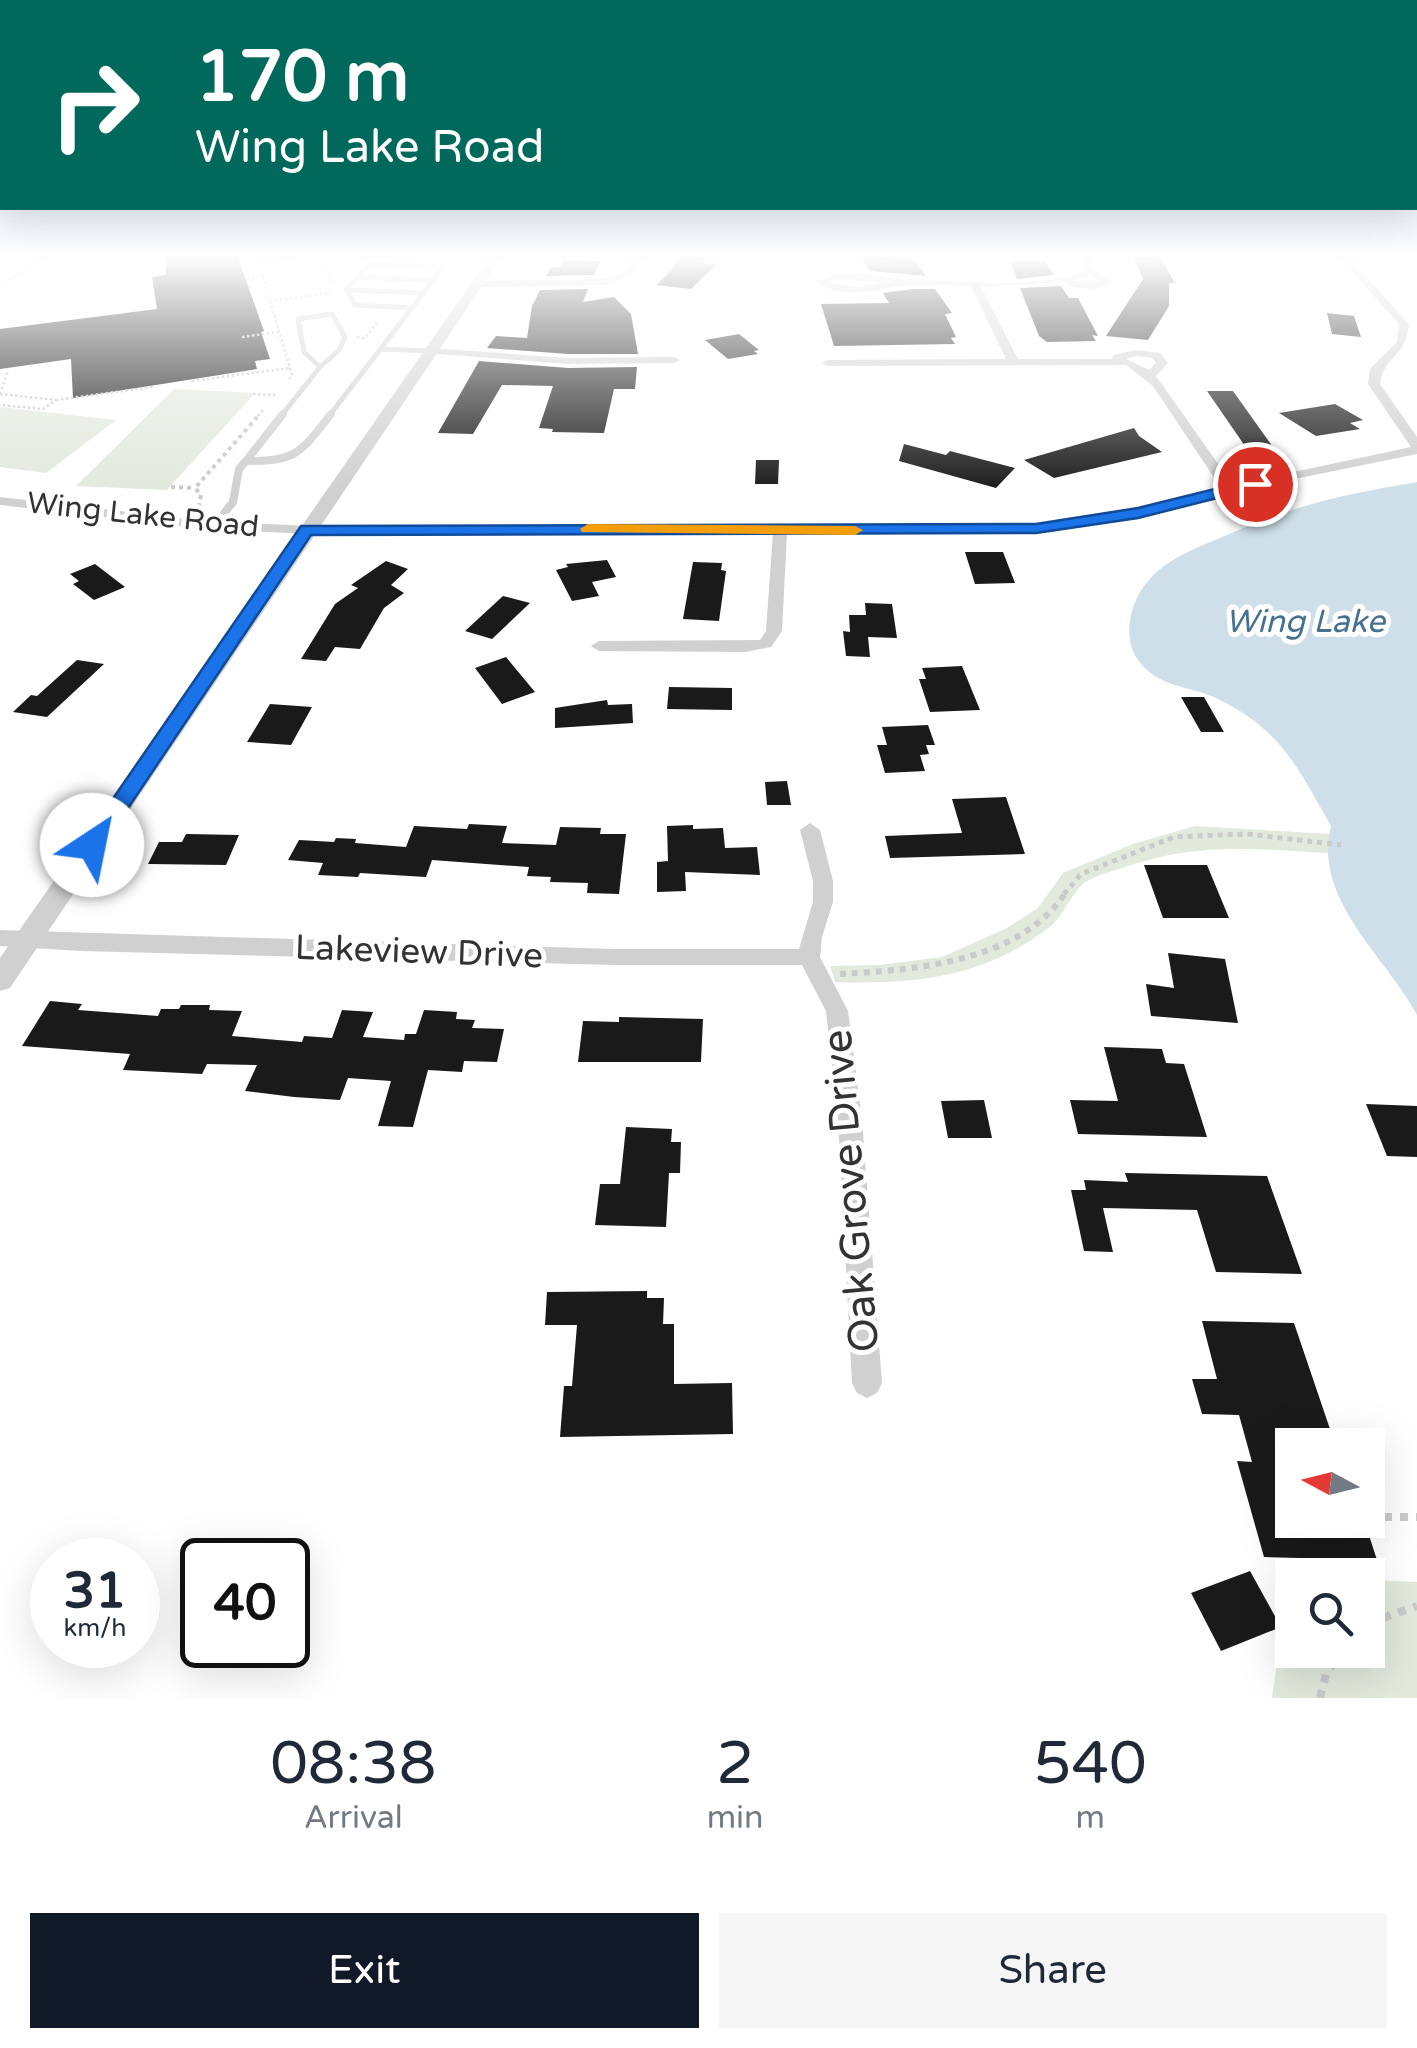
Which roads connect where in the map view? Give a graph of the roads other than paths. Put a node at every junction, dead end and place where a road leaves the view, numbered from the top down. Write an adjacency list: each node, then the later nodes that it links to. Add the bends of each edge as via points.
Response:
1 (301, 334): 12 (lane, via 304,352)
2 (343, 334): 12 (lane, via 340,350)
3 (392, 334): 7 (lane)
4 (442, 334): 8 (street)
5 (1000, 334): 10 (street)
6 (1403, 334): 13 (street, via 1373,376)
7 (380, 349): 8 (lane); 14 (lane, via 299,455)
8 (430, 351): 9 (street); 18 (street)
9 (674, 360)
10 (1013, 361): 11 (street); 15 (street, via 1136,365 1151,375)
11 (828, 363)
12 (320, 367): 14 (lane)
13 (1417, 448): 15 (street, Wing Lake Road)
14 (246, 461): 17 (lane, via 233,502)
15 (1230, 490): 19 (street, Wing Lake Road, via 1119,517 1036,528)
16 (0, 501): 17 (street, Wing Lake Road)
17 (215, 525): 18 (street, Wing Lake Road)
18 (306, 530): 19 (street, Wing Lake Road); 23 (street)
19 (780, 531): 20 (street, via 774,631 765,644)
20 (599, 646)
21 (810, 830): 24 (street, via 823,902 811,937)
22 (0, 938): 23 (street, Lakeview Drive)
23 (28, 939): 24 (street, Lakeview Drive); 25 (street)
24 (816, 966): 26 (street, Oak Grove Drive, via 837,1012)
25 (0, 980)
26 (868, 1383)

